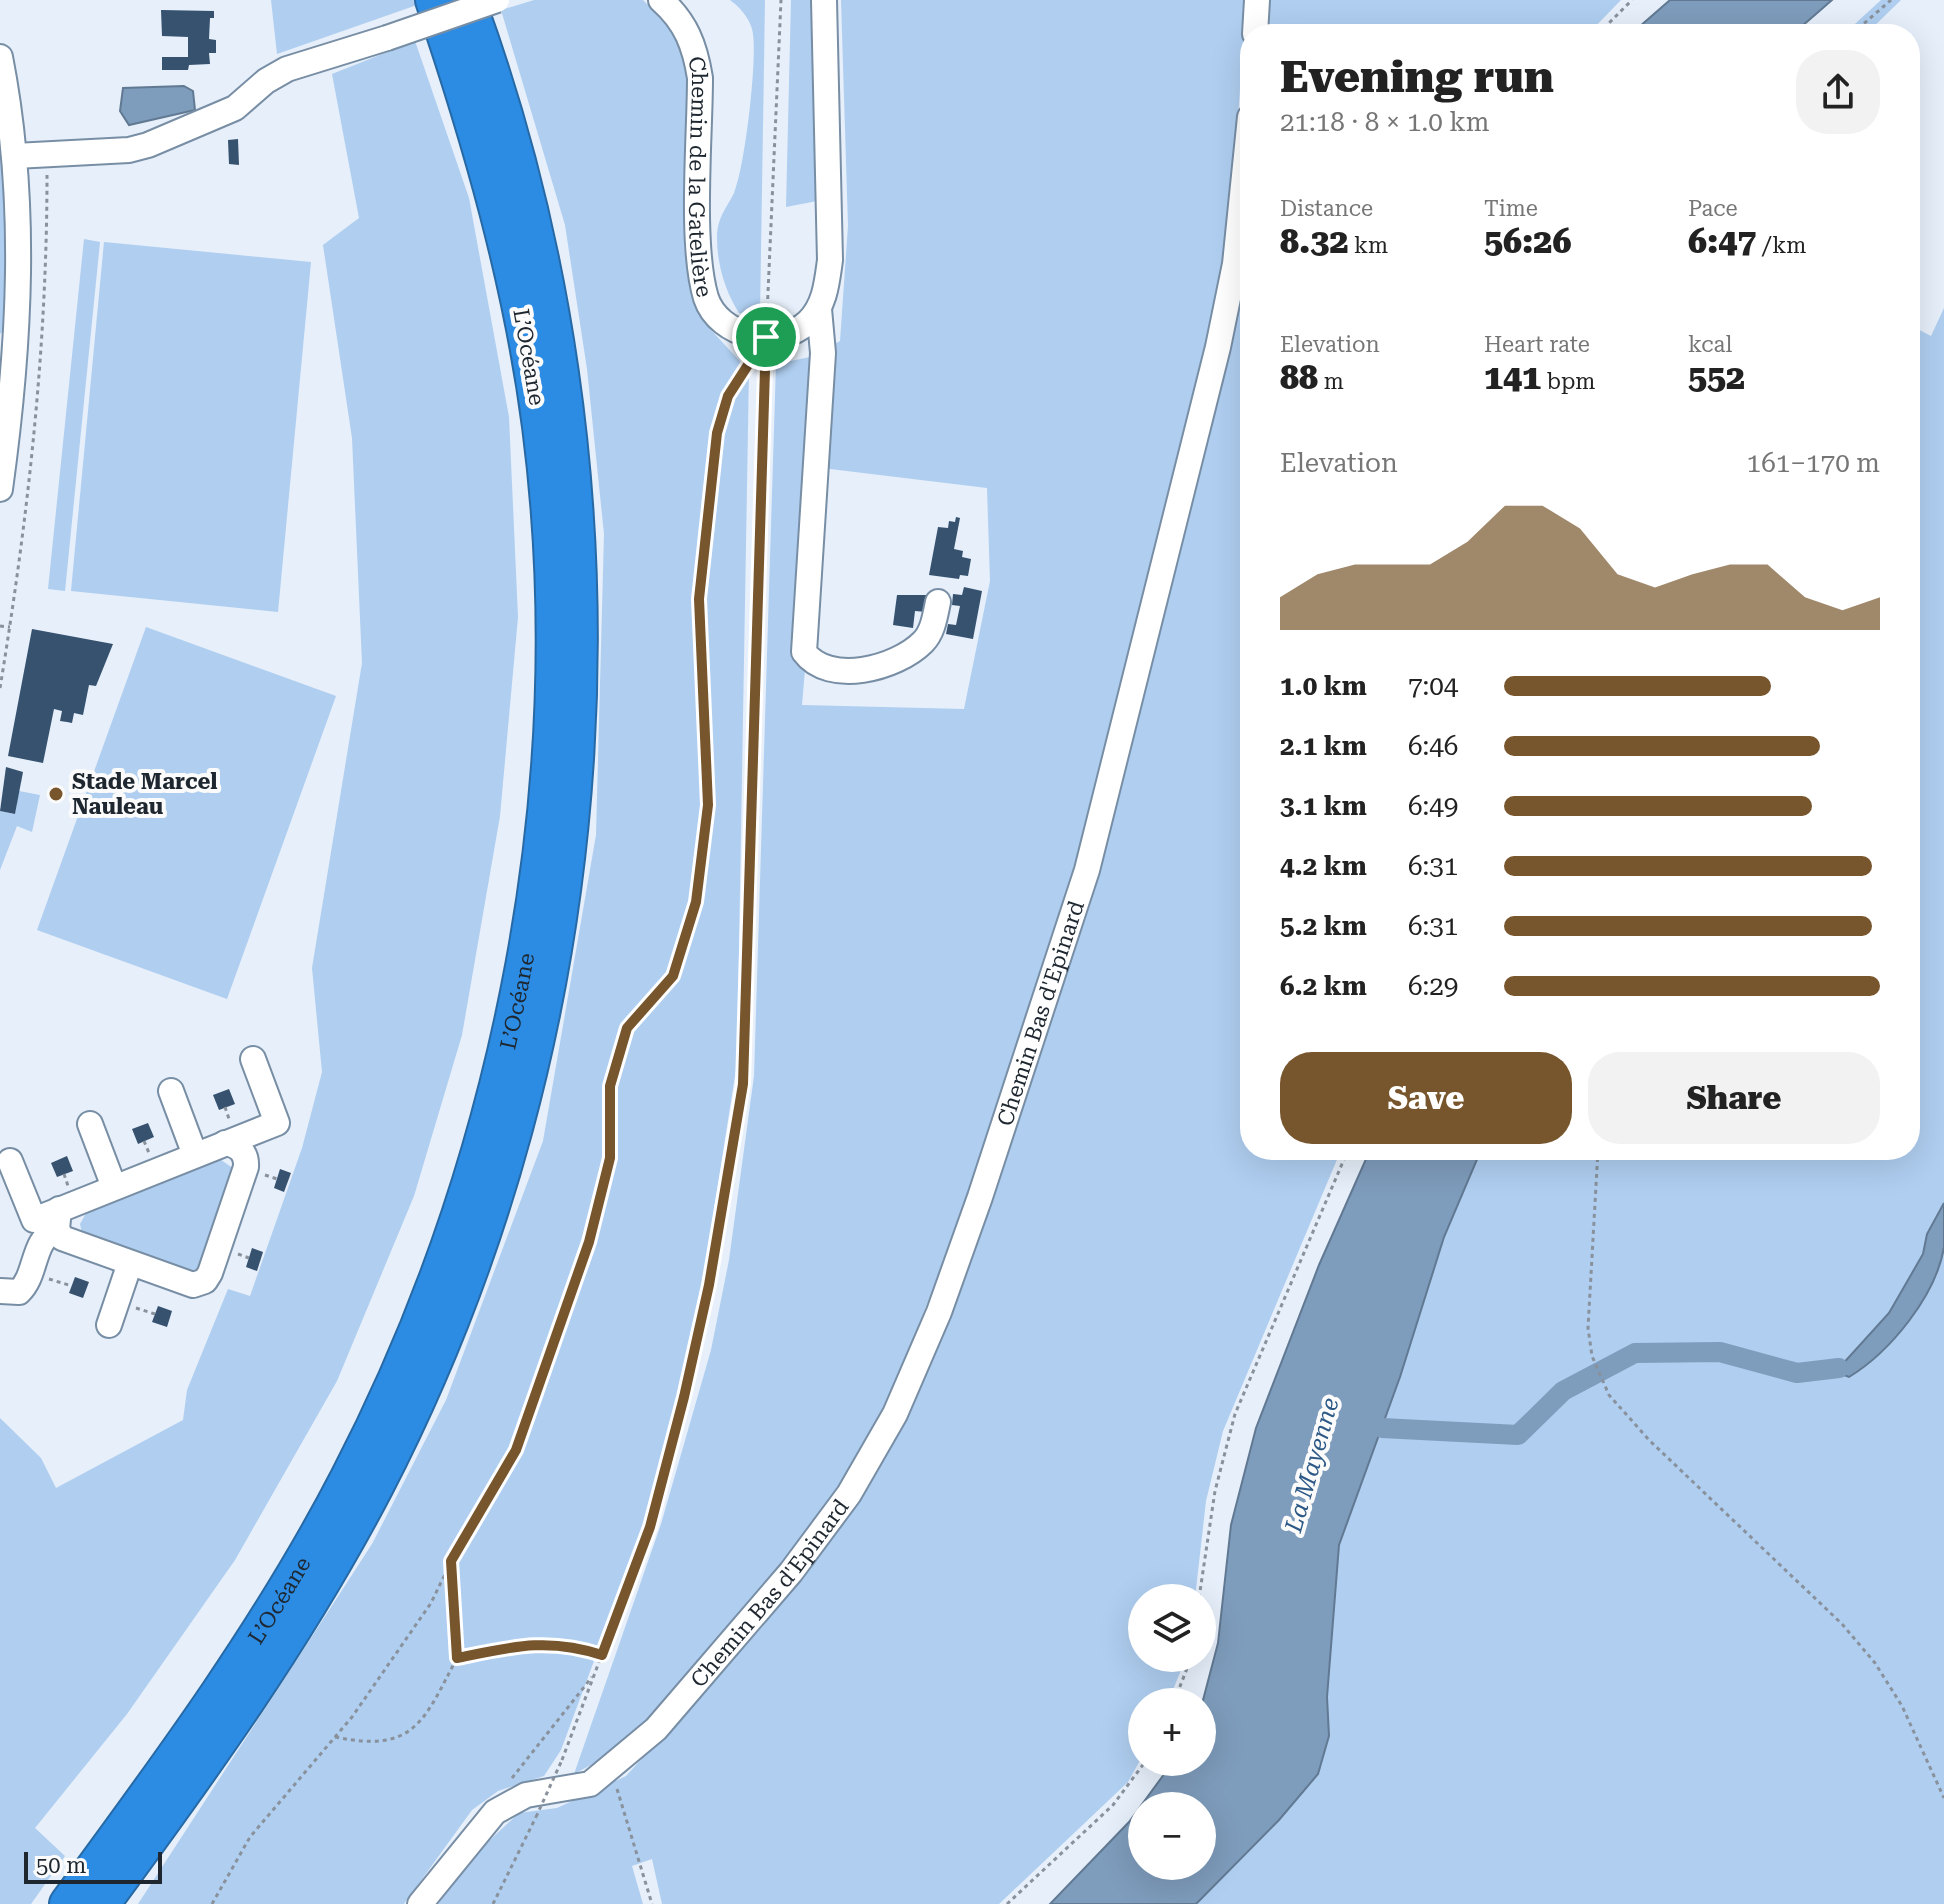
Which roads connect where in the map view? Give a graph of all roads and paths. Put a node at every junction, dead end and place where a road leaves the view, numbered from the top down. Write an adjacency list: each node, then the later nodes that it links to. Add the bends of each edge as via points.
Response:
1 (434, 0): 48 (highway, L’Océane, via 478,138 516,286 548,501 551,721 522,975 460,1213 374,1428 257,1636)
2 (466, 0): 49 (highway, L’Océane, via 535,232 561,374 573,484 580,623 576,758 543,1007 482,1230 422,1386 375,1485 266,1671)
3 (497, 0): 14 (street, bridge, via 287,69 235,108 148,145)
4 (661, 0): 18 (street, Chemin de la Gatelière, via 687,29 700,78 703,287 716,317 736,330)
5 (781, 0): 18 (path)
6 (824, 0): 17 (street, via 830,260)
7 (1257, 0): 10 (street)
8 (1632, 0): 11 (path)
9 (1891, 0): 12 (path)
10 (1256, 24)
11 (1608, 24)
12 (1863, 24)
13 (0, 57): 15 (street)
14 (47, 154): 15 (street); 23 (path, via 42,352)
15 (15, 156): 19 (street, via 21,248)
16 (1240, 218): 44 (street, Chemin Bas d'Epinard, via 1218,347 1087,870 939,1312 895,1414 849,1494 711,1669)
17 (819, 309): 18 (street, via 791,333); 21 (street, via 823,353 804,652 824,669 843,672 880,664 921,644 931,631)
18 (766, 337): 38 (path, via 728,396 717,433 699,599 708,805 696,902 673,976 627,1028 610,1086 610,1158 589,1242 516,1450); 40 (path, via 743,1084 684,1397 650,1527)
19 (7, 346): 20 (street)
20 (0, 489)
21 (938, 602)
22 (0, 626): 23 (path)
23 (10, 627): 24 (path)
24 (0, 688)
25 (253, 1059): 28 (street, via 277,1123)
26 (171, 1091): 29 (street)
27 (90, 1124): 33 (street)
28 (225, 1143): 29 (street); 35 (street, via 241,1150 246,1167 208,1278 193,1285)
29 (195, 1155): 33 (street)
30 (1344, 1160): 39 (path, via 1235,1414 1215,1491)
31 (1597, 1160): 46 (path, via 1588,1328 1595,1364 1609,1395 1649,1440 1842,1624 1875,1663 1902,1706)
32 (10, 1161): 34 (street, via 34,1220)
33 (114, 1187): 34 (street)
34 (58, 1219): 35 (street, via 62,1238); 36 (street, via 42,1239 28,1284 19,1292)
35 (130, 1263): 37 (street)
36 (0, 1291)
37 (109, 1325)
38 (451, 1561): 41 (path); 43 (path, via 431,1603)
39 (1201, 1584)
40 (602, 1655): 41 (path, via 570,1645 524,1644); 42 (path)
41 (457, 1658): 43 (path, via 426,1716 409,1733 365,1743)
42 (594, 1674): 47 (path, via 513,1775); 52 (path, bridge, via 562,1760)
43 (335, 1737): 50 (path, via 250,1837)
44 (611, 1770): 47 (street, Chemin Bas d'Epinard, via 580,1788 537,1792); 53 (path)
45 (1135, 1776): 54 (path, via 1113,1805)
46 (1944, 1798)
47 (507, 1804): 51 (street, via 484,1823)
48 (68, 1904)
49 (101, 1904)
50 (212, 1904)
51 (420, 1904)
52 (493, 1904)
53 (652, 1904)
54 (1007, 1904)

